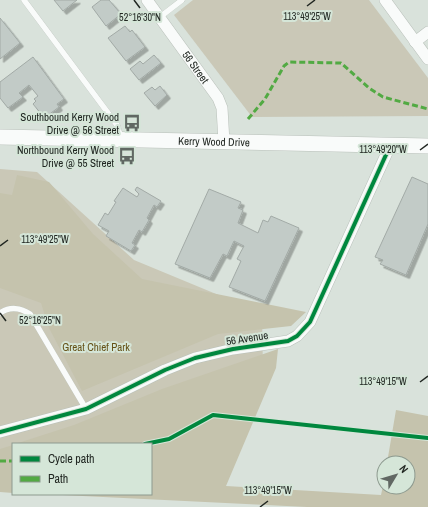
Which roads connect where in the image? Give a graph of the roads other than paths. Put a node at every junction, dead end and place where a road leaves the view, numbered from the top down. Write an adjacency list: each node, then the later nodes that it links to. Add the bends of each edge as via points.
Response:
1 (24, 0): 10 (lane, via 117,125)
2 (147, 0): 5 (street, 56 Street)
3 (182, 0): 5 (lane)
4 (385, 0): 7 (street)
5 (160, 17): 11 (street, 56 Street, via 218,98 222,108)
6 (428, 32): 7 (street)
7 (415, 42): 8 (street)
8 (428, 59)
9 (0, 137): 10 (street, Kerry Wood Drive)
10 (122, 140): 11 (street, Kerry Wood Drive)
11 (224, 142): 12 (street, Kerry Wood Drive)
12 (390, 146): 13 (street, Kerry Wood Drive); 15 (street, 56 Avenue, via 310,322 297,336 288,341 233,349 195,358)
13 (428, 146)
14 (0, 313): 15 (lane, via 18,308 30,314)
15 (86, 409): 16 (street, 56 Avenue)
16 (0, 432)

